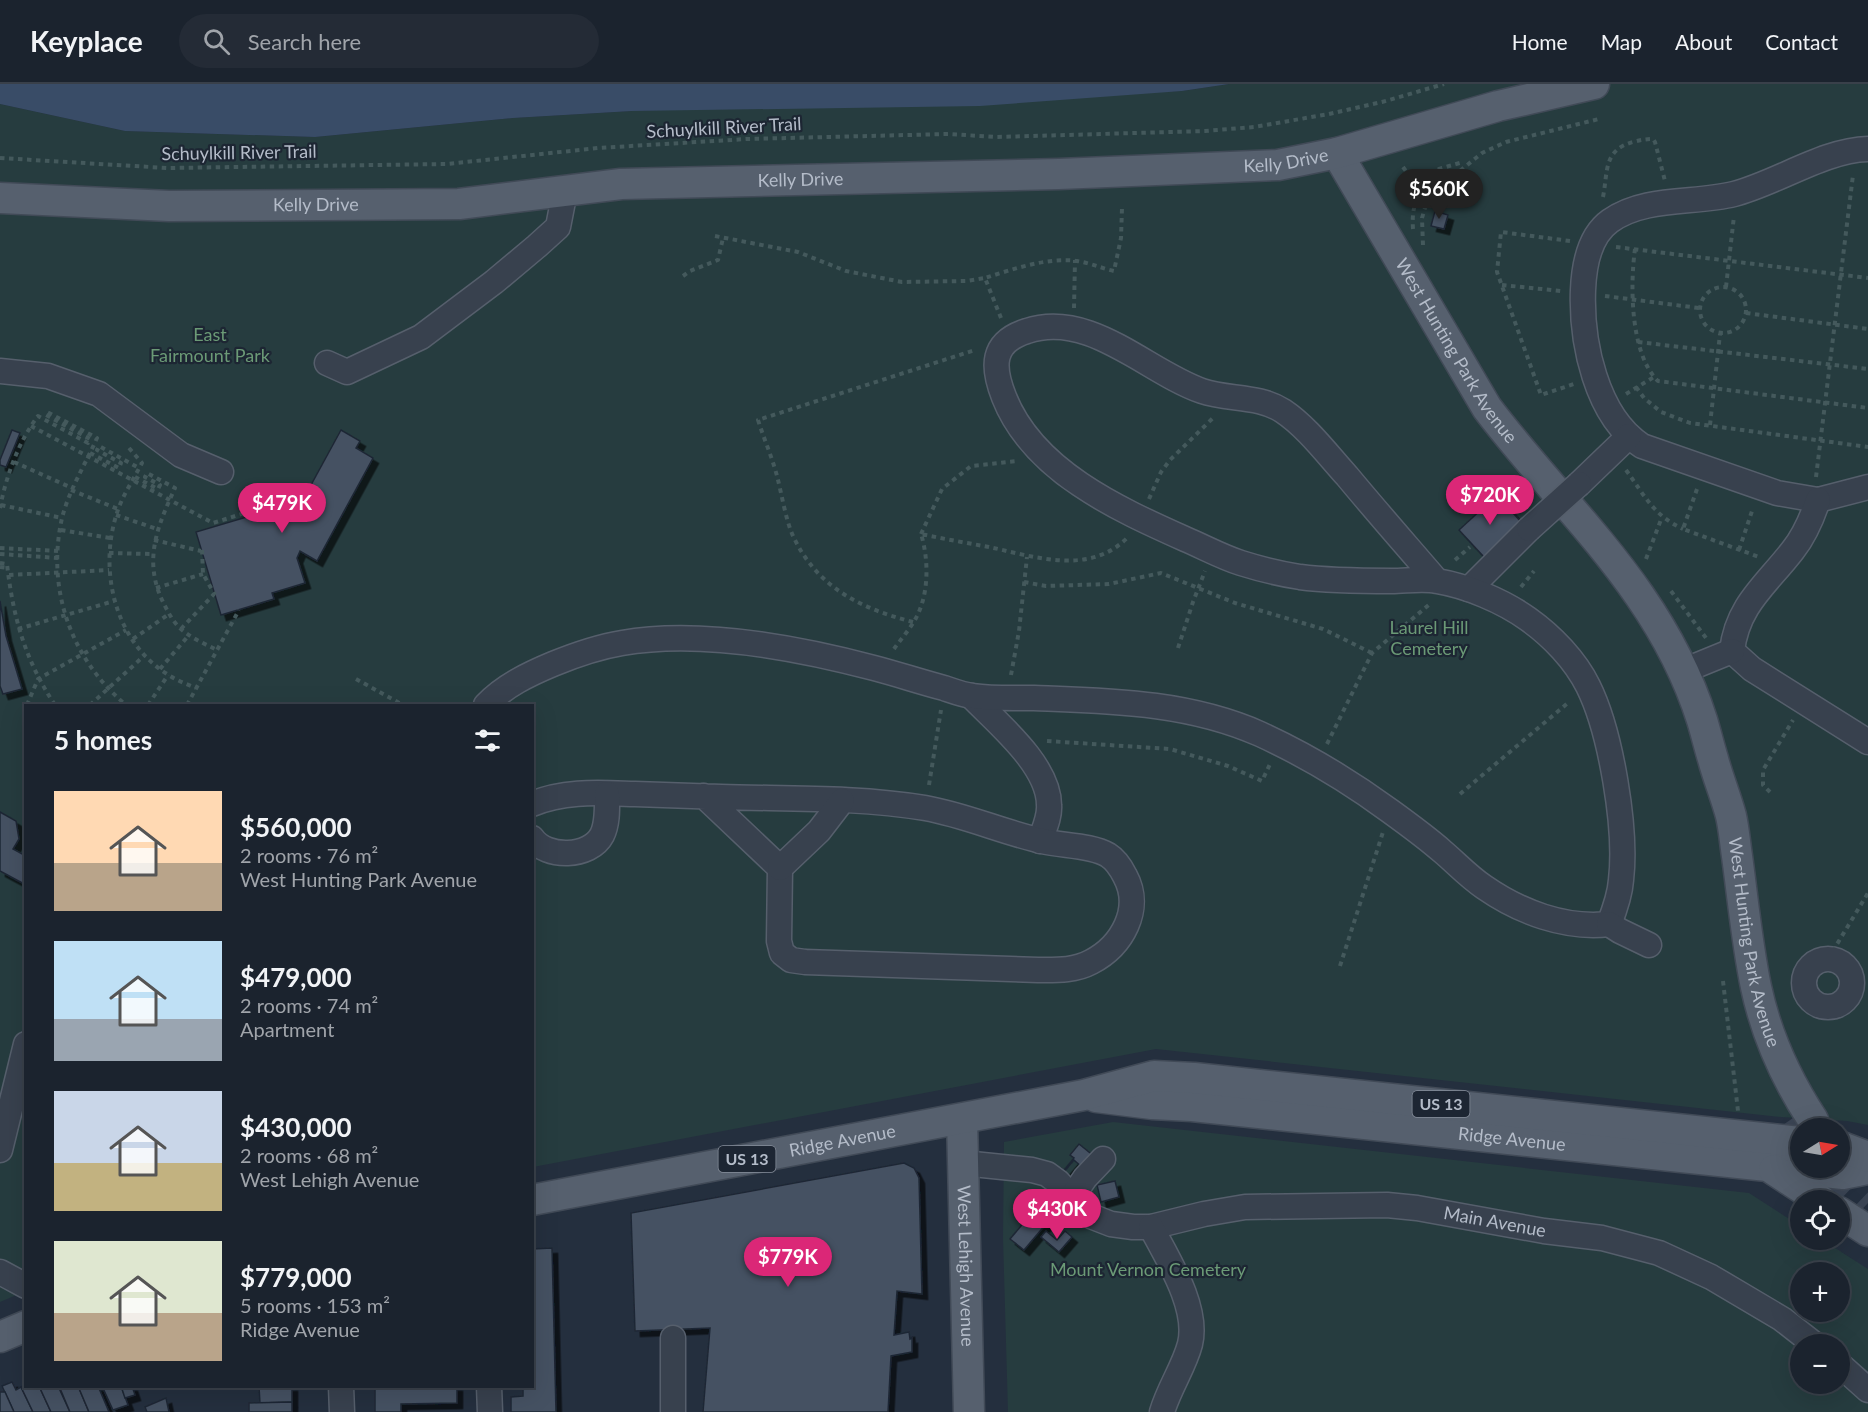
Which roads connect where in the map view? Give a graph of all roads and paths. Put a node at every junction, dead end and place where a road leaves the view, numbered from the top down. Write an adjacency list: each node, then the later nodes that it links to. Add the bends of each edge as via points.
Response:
1 (1420, 84): 4 (path)
2 (1444, 84): 4 (path, Schuylkill River Trail)
3 (1594, 84): 7 (main road, Kelly Drive, via 1498,106)
4 (1422, 90): 8 (path, Schuylkill River Trail, via 1329,114 1205,131 747,139 598,148 447,164 167,168)
5 (1599, 119): 11 (path, via 1496,146)
6 (1862, 150): 16 (street, via 1830,158 1742,192); 27 (path)
7 (1337, 153): 13 (main road, Kelly Drive, via 1248,167 621,184); 130 (main road, West Hunting Park Avenue, via 1487,408 1628,577 1655,616)
8 (0, 158)
9 (1463, 162): 12 (path, via 1439,169)
10 (1403, 167): 12 (path)
11 (1450, 179): 14 (path, via 1442,175); 23 (path, via 1427,201 1422,218)
12 (1416, 185): 14 (path)
13 (565, 191): 15 (main road, Kelly Drive, via 447,204 169,206); 44 (street, via 558,227 421,337 347,372)
14 (1420, 193): 20 (path)
15 (0, 198)
16 (1673, 202): 22 (street, via 1618,216); 22 (path, via 1653,139 1624,145 1613,153 1608,165 1598,217)
17 (1122, 208): 25 (path, via 1114,271)
18 (1735, 209): 26 (path)
19 (715, 236): 21 (path)
20 (1414, 236)
21 (723, 238): 28 (path, via 718,260); 29 (path, via 798,252 846,271 902,282)
22 (1600, 240): 24 (path); 31 (path, via 1501,232 1497,272); 33 (street, via 1585,268)
23 (1423, 247)
24 (1635, 249): 26 (path); 34 (path)
25 (1075, 260): 29 (path, via 1024,265); 39 (path)
26 (1729, 261): 27 (path); 32 (path)
27 (1842, 275): 30 (path); 37 (path)
28 (683, 276)
29 (985, 278): 42 (path)
30 (1868, 278)
31 (1502, 285): 33 (path); 48 (path, via 1541,395)
32 (1726, 287): 35 (path, via 1705,294); 36 (path, via 1739,293)
33 (1582, 294): 34 (path); 48 (street, via 1585,341)
34 (1632, 300): 35 (path); 41 (path)
35 (1699, 308): 40 (path, via 1702,322)
36 (1746, 313): 37 (path); 40 (path, via 1738,328)
37 (1836, 326): 38 (path); 45 (path)
38 (1868, 329)
39 (1073, 330): 42 (street, via 1041,327); 108 (street, via 1130,351 1197,389 1261,401 1281,409)
40 (1720, 334): 43 (path)
41 (1638, 342): 43 (path); 49 (path)
42 (1005, 343): 63 (street, via 996,360 996,376 1008,407); 116 (path, via 758,420 793,536 807,561 845,597)
43 (1718, 351): 45 (path); 51 (path)
44 (327, 363)
45 (1831, 364): 46 (path); 52 (path)
46 (1868, 369)
47 (0, 371): 67 (street, via 48,376 99,394 181,455)
48 (1594, 377): 53 (street)
49 (1654, 377): 50 (path); 51 (path, via 1658,381)
50 (1636, 387): 53 (path); 57 (path, via 1661,412)
51 (1714, 389): 52 (path); 57 (path)
52 (1826, 403): 54 (path); 58 (path)
53 (1608, 405): 59 (street)
54 (1868, 408)
55 (1217, 415): 80 (path, via 1161,472)
56 (30, 426): 62 (path); 62 (path, via 38,416 88,443 90,439 46,415 48,412 97,438); 64 (path)
57 (1710, 426): 58 (path)
58 (1821, 440): 60 (path); 73 (path)
59 (1621, 444): 66 (street); 78 (path, via 1655,511); 108 (street, bridge, via 1529,529)
60 (1868, 447)
61 (129, 448): 65 (path, via 142,463)
62 (89, 455): 65 (path, via 119,468 121,464 97,450 99,446); 68 (path); 72 (path)
63 (1045, 456): 80 (street, via 1082,486); 84 (path, via 971,466 942,489)
64 (14, 462): 72 (path); 75 (path)
65 (139, 468): 68 (path)
66 (1705, 468): 71 (street); 83 (path)
67 (221, 472)
68 (134, 479): 74 (path); 74 (path, via 158,489 160,485 145,477 147,473 175,488); 76 (path)
69 (261, 486): 74 (path, via 259,500 248,512 212,526)
70 (1868, 487): 73 (street)
71 (1760, 488): 73 (street); 88 (path)
72 (72, 489): 76 (path); 79 (path)
73 (1816, 500): 125 (street, via 1805,533 1751,600)
74 (169, 501): 81 (path)
75 (0, 506): 79 (path)
76 (118, 509): 77 (path)
77 (116, 515): 81 (path); 85 (path)
78 (1662, 517): 83 (path); 97 (path)
79 (62, 518): 82 (path)
80 (1141, 519): 90 (street); 95 (path, via 1121,544 1099,557 1076,561)
81 (158, 529): 86 (path)
82 (60, 530): 85 (path); 89 (path)
83 (1683, 530): 88 (path)
84 (921, 534): 95 (path); 116 (path, via 926,584)
85 (110, 538): 92 (path)
86 (154, 540): 94 (path); 105 (path, via 202,550)
87 (0, 548): 89 (path)
88 (1738, 550): 98 (path)
89 (58, 551): 96 (path)
90 (1214, 551): 108 (street, via 1240,563 1299,577); 111 (path)
91 (1638, 551): 97 (path)
92 (109, 553): 94 (path); 103 (path)
93 (0, 554): 96 (path)
94 (152, 554): 110 (path)
95 (1027, 557): 107 (path)
96 (58, 558): 104 (path)
97 (1645, 560): 102 (path)
98 (1768, 560)
99 (0, 563): 101 (path)
100 (0, 567): 101 (path)
101 (8, 568): 106 (path)
102 (1652, 568)
103 (109, 570): 104 (path); 112 (path)
104 (57, 573): 106 (path); 115 (path)
105 (203, 574): 110 (path); 117 (path, via 215,595)
106 (9, 575): 118 (path)
107 (1024, 582): 111 (path, via 1046,586 1109,584 1161,573); 139 (path)
108 (1452, 585): 124 (path); 134 (street, via 1506,605 1542,629)
109 (1666, 585): 125 (path)
110 (156, 588): 114 (path)
111 (1198, 588): 122 (path); 124 (path, via 1323,629)
112 (114, 601): 115 (path); 119 (path)
113 (239, 610): 123 (path)
114 (169, 614): 117 (path); 121 (path)
115 (65, 615): 118 (path); 126 (path)
116 (913, 622): 129 (path)
117 (181, 628): 120 (path)
118 (18, 629): 132 (path)
119 (126, 630): 121 (path); 126 (path)
120 (189, 635): 123 (path); 128 (path)
121 (133, 639): 127 (path)
122 (1178, 648)
123 (217, 650): 135 (path)
124 (1372, 653): 152 (path)
125 (1724, 654): 130 (street); 150 (street)
126 (81, 655): 132 (path); 137 (path)
127 (145, 655): 128 (path); 137 (path)
128 (160, 669): 131 (path)
129 (879, 669): 136 (street); 147 (street, via 733,641 624,642 543,668 515,682)
130 (1683, 671): 174 (main road, West Hunting Park Avenue, via 1712,756 1716,818 1742,989 1758,1045 1775,1085)
131 (168, 675): 135 (path); 144 (path)
132 (38, 679): 140 (path); 141 (path)
133 (356, 679): 146 (path)
134 (1588, 686): 155 (path); 165 (street, via 1605,736 1620,821 1621,885)
135 (196, 688): 145 (path)
136 (944, 688): 138 (street); 159 (path)
137 (107, 689): 142 (path); 143 (path)
138 (971, 696): 139 (street); 149 (street)
139 (1007, 697): 152 (street, via 1182,709 1244,727)
140 (27, 704)
141 (54, 704)
142 (91, 704)
143 (125, 704)
144 (149, 704)
145 (188, 704)
146 (401, 704)
147 (487, 704)
148 (1797, 713): 153 (path, via 1763,770 1763,785)
149 (1013, 740): 151 (path, via 1170,749 1227,766 1262,782); 162 (street, via 1040,773 1048,795 1048,818)
150 (1868, 742)
151 (1272, 760)
152 (1317, 764): 165 (street, via 1390,811 1500,897 1560,922 1582,926)
153 (1770, 792)
154 (607, 794): 156 (street); 158 (street, via 561,795); 161 (street, via 605,828 596,844 580,852 563,853)
155 (1460, 794)
156 (704, 796): 157 (street); 163 (street)
157 (842, 801): 159 (street); 163 (street, via 819,831)
158 (534, 803)
159 (926, 808): 162 (street)
160 (1385, 824): 168 (path)
161 (534, 841)
162 (1040, 841): 163 (street, via 1102,852 1117,863 1129,882 1133,899 1127,926 1105,953 1078,968 791,960 782,953 779,941)
163 (780, 868)
164 (1868, 893): 167 (path)
165 (1609, 924): 166 (street)
166 (1649, 945)
167 (1828, 958): 169 (street); 169 (street, via 1813,964 1804,978 1807,994 1819,1005 1835,1006 1842,1002)
168 (1341, 966)
169 (1859, 969)
170 (1723, 981): 173 (path)
171 (24, 1052): 177 (street)
172 (1084, 1095): 175 (main road, Ridge Avenue / US 13); 176 (main road, Ridge Avenue / US 13, via 1141,1079 1194,1078); 182 (main road, Ridge Avenue / US 13)
173 (1739, 1117)
174 (1797, 1118)
175 (962, 1119): 181 (main road, West Lehigh Avenue); 186 (main road, Ridge Avenue / US 13)
176 (1790, 1125)
177 (0, 1150)
178 (1850, 1150): 179 (main road)
179 (1868, 1157)
180 (1103, 1159): 185 (street)
181 (963, 1163): 185 (street, Main Avenue, via 1047,1174); 203 (main road, West Lehigh Avenue)
182 (1769, 1166): 183 (main road, Ridge Avenue, via 1843,1174); 184 (main road, US 13)
183 (1868, 1169)
184 (1805, 1190)
185 (1072, 1197): 188 (street, Main Avenue, via 1093,1217 1111,1224)
186 (534, 1200)
187 (1850, 1219): 189 (main road)
188 (1151, 1227): 193 (street, Main Avenue, via 1245,1207 1387,1205 1602,1238 1659,1253 1711,1277); 204 (street, via 1178,1279 1191,1325 1191,1341)
189 (1868, 1231)
190 (0, 1272): 191 (street)
191 (24, 1285)
192 (24, 1327): 194 (main road)
193 (1801, 1334)
194 (0, 1337)
195 (673, 1338): 202 (street)
196 (1850, 1374): 199 (street)
197 (341, 1388): 200 (street)
198 (489, 1388): 201 (street)
199 (1868, 1390)
200 (342, 1412)
201 (490, 1412)
202 (673, 1412)
203 (969, 1412)
204 (1162, 1412)

